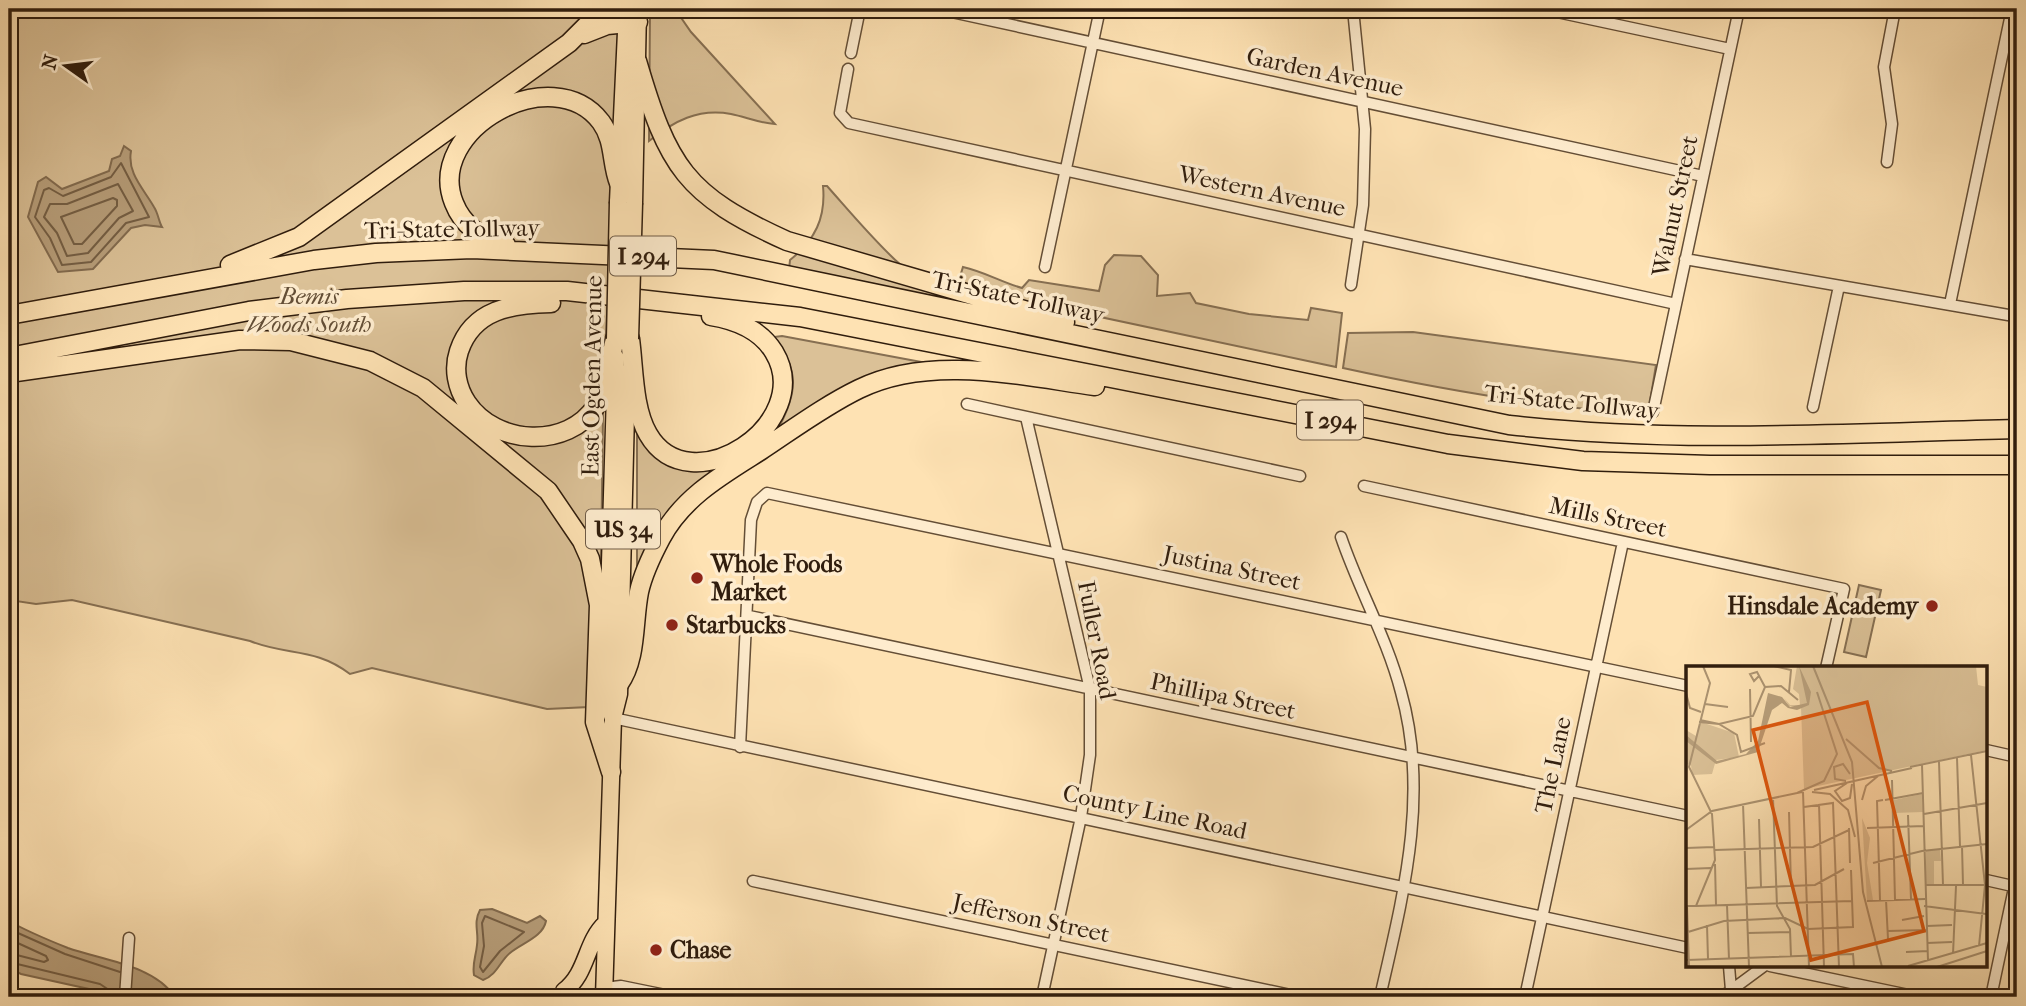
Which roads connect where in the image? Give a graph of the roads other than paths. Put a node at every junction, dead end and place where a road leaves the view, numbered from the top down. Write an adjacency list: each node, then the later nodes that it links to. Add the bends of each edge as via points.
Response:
1 (603, 9): 11 (highway)
2 (860, 9): 14 (street)
3 (938, 9): 12 (street, Garden Avenue)
4 (1100, 9): 12 (street)
5 (1353, 9): 17 (street)
6 (1543, 9): 13 (street)
7 (1739, 9): 13 (street, Walnut Street)
8 (1895, 9): 18 (street, via 1884,67 1892,124)
9 (2012, 9): 33 (street)
10 (632, 16): 11 (highway); 15 (main road, US 34); 21 (main road, US 34)
11 (577, 36): 29 (highway, via 299,237)
12 (1093, 43): 17 (street, Garden Avenue); 19 (street)
13 (1730, 49): 20 (street, Walnut Street)
14 (851, 53)
15 (637, 61): 22 (main road, US 34); 37 (highway, via 664,144 684,174 697,189 747,223 787,241)
16 (848, 69): 19 (street, Western Avenue, via 842,118 849,123)
17 (1364, 102): 20 (street, Garden Avenue); 23 (street, via 1363,205)
18 (1887, 162)
19 (1066, 170): 23 (street, Western Avenue); 26 (street)
20 (1703, 176): 25 (street, Walnut Street)
21 (619, 183): 22 (main road, US 34); 24 (highway, via 611,142 601,122 584,106 562,97 532,99 498,112 459,146 449,184 456,210 473,230 513,246)
22 (626, 202): 36 (main road, East Ogden Avenue / US 34, bridge)
23 (1358, 233): 27 (street); 32 (street, Western Avenue)
24 (572, 252): 29 (highway, Tri-State Tollway / I 294, via 472,249 376,253); 37 (highway, Tri-State Tollway / I 294, via 714,260)
25 (1685, 259): 28 (street); 32 (street, Walnut Street)
26 (1045, 267)
27 (1351, 285)
28 (1839, 286): 33 (street); 42 (street)
29 (165, 287): 34 (highway, Tri-State Tollway / I 294)
30 (568, 291): 31 (highway, I 294); 36 (highway, via 551,303 496,310 468,331 456,368 461,391 476,414 518,434 548,438 572,430 602,394); 38 (highway, I 294, via 464,291 347,299 249,311)
31 (651, 298): 36 (highway, via 679,312 745,326 767,342 779,360 783,379 775,415 759,436 724,457 705,462 671,455 649,437 642,423); 40 (highway, I 294, via 800,317)
32 (1676, 304): 43 (street, Walnut Street)
33 (1950, 304): 35 (street)
34 (9, 315)
35 (2014, 316)
36 (622, 339): 56 (main road, East Ogden Avenue / US 34); 59 (main road, East Ogden Avenue / US 34, via 606,700)
37 (1134, 345): 45 (highway, Tri-State Tollway / I 294, via 1508,425 1575,432 1713,437)
38 (9, 357)
39 (9, 373): 64 (highway, via 240,340 291,341 370,361 423,388 548,491 582,541 599,605 595,722)
40 (1201, 395): 46 (highway, I 294, via 1448,444 1583,461); 56 (highway, via 976,371 893,377 860,388 711,482 674,519 648,564 638,598 629,670)
41 (967, 404): 44 (street)
42 (1813, 407)
43 (1653, 412)
44 (1026, 417): 47 (street); 51 (street, Fuller Road)
45 (2017, 429)
46 (2017, 465)
47 (1300, 476)
48 (1364, 486): 50 (street, Mills Street)
49 (1341, 537): 53 (street)
50 (1623, 542): 54 (street, The Lane); 55 (street, Mills Street, via 1844,589)
51 (1058, 552): 52 (street, Justina Street, via 767,493 757,502 751,520); 53 (street, Justina Street); 58 (street, Fuller Road)
52 (749, 615): 58 (street, Phillipa Street); 60 (street)
53 (1376, 620): 54 (street, Justina Street); 63 (street, via 1402,694)
54 (1595, 666): 57 (street, Justina Street); 65 (street, The Lane)
55 (1826, 666)
56 (619, 684): 59 (main road, East Ogden Avenue / US 34)
57 (1686, 686)
58 (1090, 689): 63 (street, Phillipa Street); 67 (street, Fuller Road, via 1090,755)
59 (612, 718): 60 (street, County Line Road); 64 (main road, East Ogden Avenue / US 34)
60 (740, 747): 67 (street, County Line Road)
61 (1988, 750): 62 (street)
62 (2017, 757)
63 (1413, 758): 65 (street, Phillipa Street); 71 (street, via 1415,814)
64 (611, 772): 74 (main road, East Ogden Avenue / US 34)
65 (1570, 791): 66 (street, Phillipa Street); 73 (street, The Lane)
66 (1686, 816)
67 (1081, 817): 71 (street, County Line Road); 76 (street, Fuller Road)
68 (2017, 874): 72 (street)
69 (1988, 880): 72 (street)
70 (753, 881): 76 (street, Jefferson Street)
71 (1405, 886): 73 (street, County Line Road); 88 (street)
72 (2016, 887): 92 (street)
73 (1543, 916): 77 (street, County Line Road); 89 (street, The Lane)
74 (606, 923): 82 (main road, via 594,934 582,970); 83 (main road, East Ogden Avenue / US 34)
75 (129, 938): 84 (street)
76 (1054, 945): 86 (street, Fuller Road); 87 (street, Jefferson Street)
77 (1686, 948)
78 (1729, 968): 81 (street)
79 (1761, 968): 81 (street)
80 (1780, 968): 91 (street)
81 (1731, 990): 90 (street)
82 (564, 991)
83 (604, 993): 85 (street, via 621,986)
84 (125, 997)
85 (675, 997)
86 (1042, 997)
87 (1300, 997)
88 (1380, 997)
89 (1525, 997)
90 (1722, 997)
91 (1918, 997)
92 (1991, 997)

